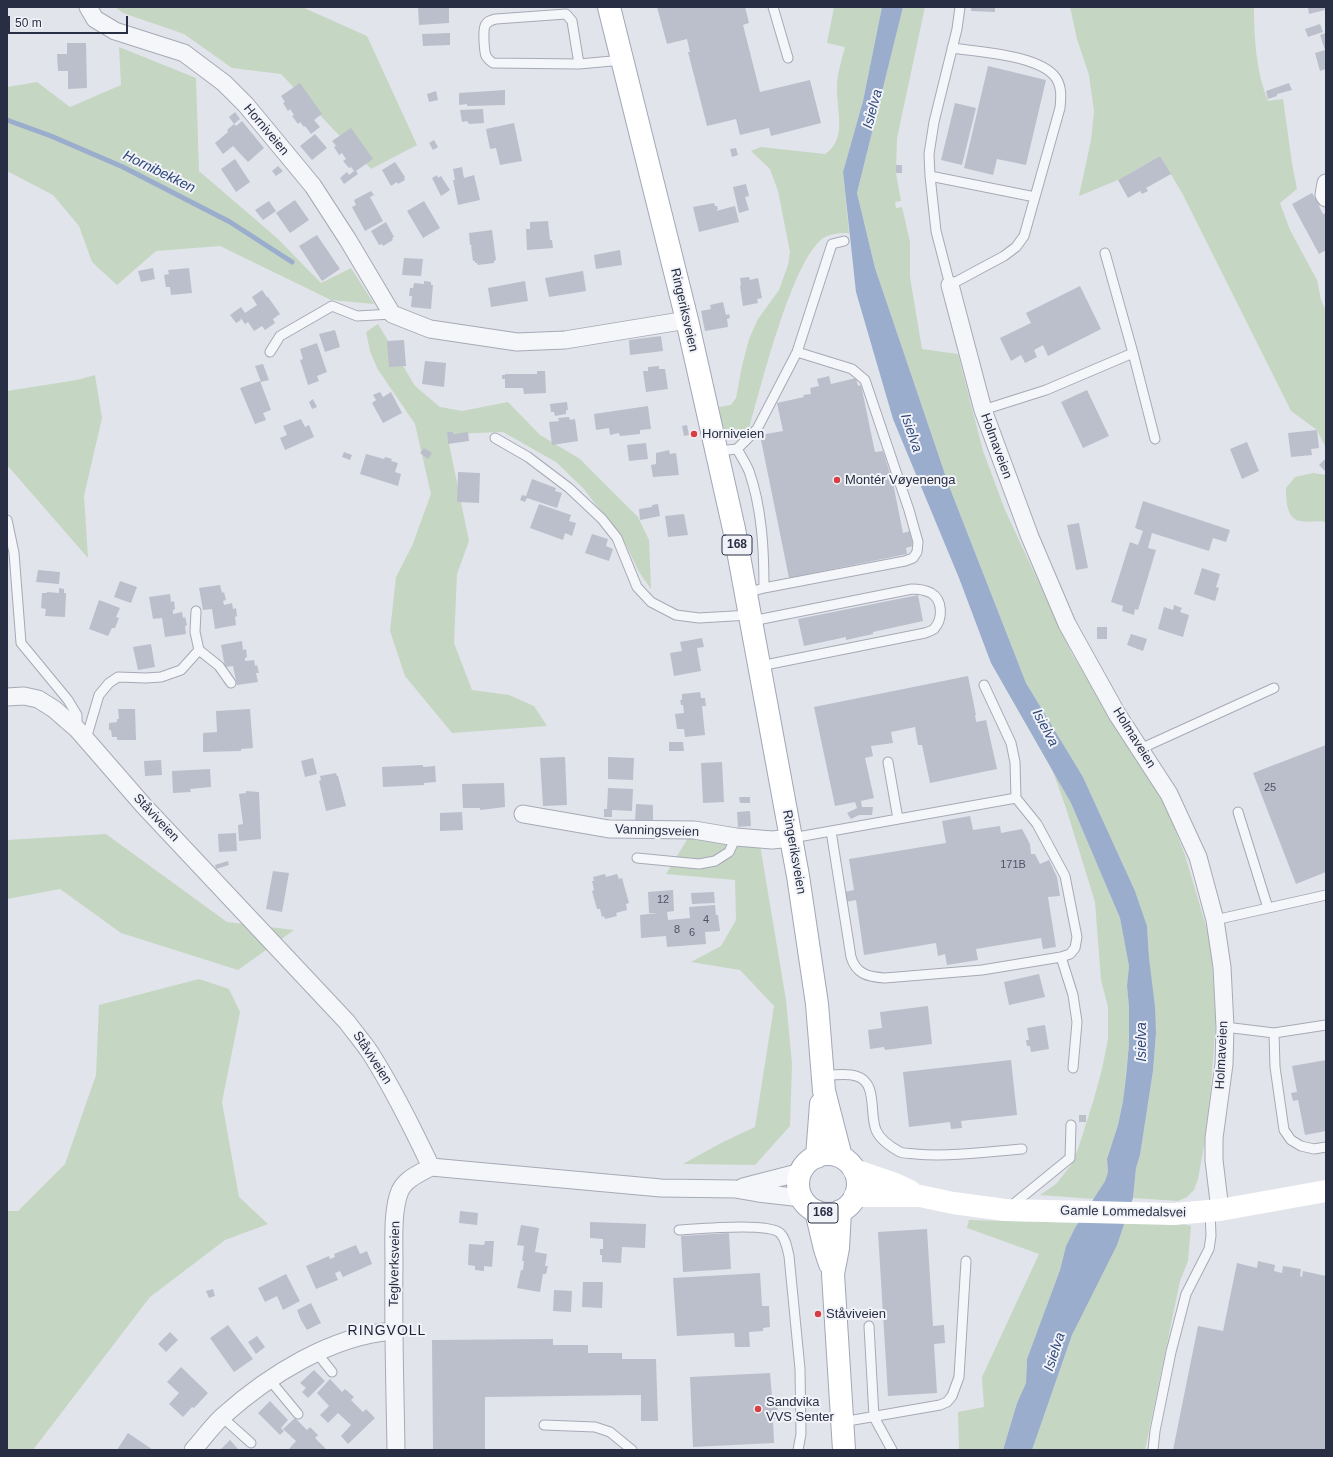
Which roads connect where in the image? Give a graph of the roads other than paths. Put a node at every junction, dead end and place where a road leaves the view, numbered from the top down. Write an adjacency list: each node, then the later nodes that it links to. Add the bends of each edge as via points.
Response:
1 (88, 7): 16 (street, Horniveien, via 95,19 115,31 184,53 224,83 246,105 312,186)
2 (609, 7): 7 (main road, Ringeriksveien / 168)
3 (773, 7): 6 (lane)
4 (960, 7): 5 (lane)
5 (952, 48): 9 (lane, via 934,122 929,154); 11 (lane, via 1001,54 1037,64 1050,71 1057,79 1061,90 1060,108)
6 (788, 58)
7 (623, 60): 8 (lane); 17 (main road, Ringeriksveien / 168)
8 (579, 64): 8 (lane, via 493,63 486,55 485,26 489,21 496,19 566,14 572,21)
9 (930, 176): 11 (lane); 15 (lane, via 936,231)
10 (1326, 182): 12 (street)
11 (1035, 197): 15 (lane, via 1024,236 1016,247)
12 (1326, 198)
13 (844, 241): 19 (lane, via 832,244)
14 (1105, 253): 20 (lane)
15 (950, 285): 21 (street, Holmaveien)
16 (392, 314): 17 (street, via 430,329 517,342 565,340); 18 (lane, via 357,316 332,306 280,336)
17 (687, 320): 24 (main road, Ringeriksveien / 168)
18 (270, 352)
19 (797, 352): 24 (lane, via 757,429); 26 (lane, via 852,369 865,380 909,510 918,542 917,552 913,558 905,561)
20 (1133, 353): 21 (lane, via 1046,390); 23 (lane)
21 (983, 410): 36 (street, Holmaveien, via 1030,537 1067,624 1117,714)
22 (496, 438): 28 (lane, via 528,457 569,488 602,519 617,538 637,588 651,602 676,615 699,618)
23 (1155, 438)
24 (727, 450): 26 (main road, Ringeriksveien / 168)
25 (7, 520): 35 (lane, via 14,553 21,643 68,700 77,716)
26 (755, 591): 28 (main road, Ringeriksveien / 168)
27 (196, 611): 29 (lane, via 194,632)
28 (751, 618): 30 (main road, Ringeriksveien / 168); 30 (lane, via 912,589 930,592 937,598 941,608 933,630 925,633)
29 (199, 650): 31 (lane, via 219,666); 35 (lane, via 181,670 161,677 118,677 108,682 99,695)
30 (760, 666): 44 (main road, Ringeriksveien / 168)
31 (231, 683)
32 (984, 685): 38 (lane, via 1011,743 1015,762)
33 (1274, 688): 36 (lane)
34 (7, 697): 35 (street, Ståviveien, via 24,696 38,699 54,709)
35 (82, 734): 60 (street, Ståviveien, via 144,806 348,1022 390,1086)
36 (1140, 749): 48 (street, Holmaveien, via 1169,794 1198,857)
37 (888, 762): 41 (lane)
38 (1016, 798): 41 (lane); 49 (lane, via 1037,824 1065,876 1077,937 1075,948 1070,954)
39 (1238, 812): 47 (lane)
40 (523, 814): 43 (street, Vanningsveien, via 609,829 694,830)
41 (898, 819): 42 (lane)
42 (831, 831): 44 (lane); 49 (lane, via 851,957 853,965 860,972 870,977 885,978 982,970)
43 (736, 837): 44 (street, Vanningsveien, via 772,840); 45 (lane, via 729,852 715,860 699,864)
44 (792, 838): 54 (main road, Ringeriksveien / 168, via 813,973)
45 (637, 858)
46 (1326, 896): 47 (lane)
47 (1268, 908): 48 (lane)
48 (1215, 920): 51 (street, Holmaveien, via 1222,967)
49 (1062, 957): 53 (lane, via 1073,994 1077,1022)
50 (1326, 1025): 52 (lane)
51 (1225, 1027): 52 (lane); 68 (street, Holmaveien, via 1224,1064 1214,1138)
52 (1274, 1033): 56 (lane, via 1275,1067 1284,1130 1291,1140 1300,1146 1314,1149)
53 (1074, 1068)
54 (823, 1083): 57 (lane, via 856,1076 864,1080 871,1095 872,1118 876,1131 886,1143 902,1152 932,1155); 58 (main road, Ringeriksveien / 168); 59 (main road, Ringeriksveien / 168)
55 (1071, 1125): 67 (lane, via 1070,1158)
56 (1326, 1147)
57 (1022, 1149)
58 (817, 1157): 59 (main road, via 833,1155); 61 (main road, via 805,1165)
59 (848, 1164): 64 (main road, 168, via 858,1183); 65 (main road, Gamle Lommedalsvei)
60 (431, 1167): 62 (street, via 661,1188); 74 (street, Teglverksveien, via 414,1176 400,1190 397,1201)
61 (801, 1172): 62 (street); 66 (main road, 168, via 798,1180 799,1190)
62 (735, 1189): 66 (street)
63 (1326, 1191): 68 (main road, Gamle Lommedalsvei)
64 (855, 1196): 65 (main road, Gamle Lommedalsvei); 69 (main road, 168)
65 (920, 1196): 67 (main road, Gamle Lommedalsvei)
66 (809, 1205): 69 (main road, 168, via 828,1214); 72 (main road, 168)
67 (1005, 1210): 68 (main road, Gamle Lommedalsvei, via 1174,1214)
68 (1215, 1210): 90 (lane, via 1208,1249 1186,1294 1181,1313 1168,1366)
69 (840, 1211): 72 (main road, 168, via 838,1248)
70 (679, 1230): 87 (lane, via 758,1227 774,1229 780,1233 786,1244 800,1369 801,1434)
71 (966, 1261): 80 (lane, via 959,1377 952,1396 940,1405)
72 (833, 1274): 81 (main road, 168)
73 (870, 1326): 80 (lane)
74 (393, 1331): 75 (street, via 357,1337); 85 (street, Teglverksveien)
75 (317, 1353): 76 (lane); 77 (street)
76 (332, 1372)
77 (269, 1379): 78 (lane); 79 (street)
78 (298, 1414)
79 (222, 1417): 83 (lane); 84 (street)
80 (874, 1417): 81 (lane); 89 (lane)
81 (842, 1422): 88 (main road, 168)
82 (544, 1425): 86 (lane, via 595,1427 610,1432)
83 (251, 1444)
84 (193, 1450)
85 (396, 1450)
86 (632, 1450)
87 (798, 1450)
88 (844, 1450)
89 (892, 1450)
90 (1153, 1450)

